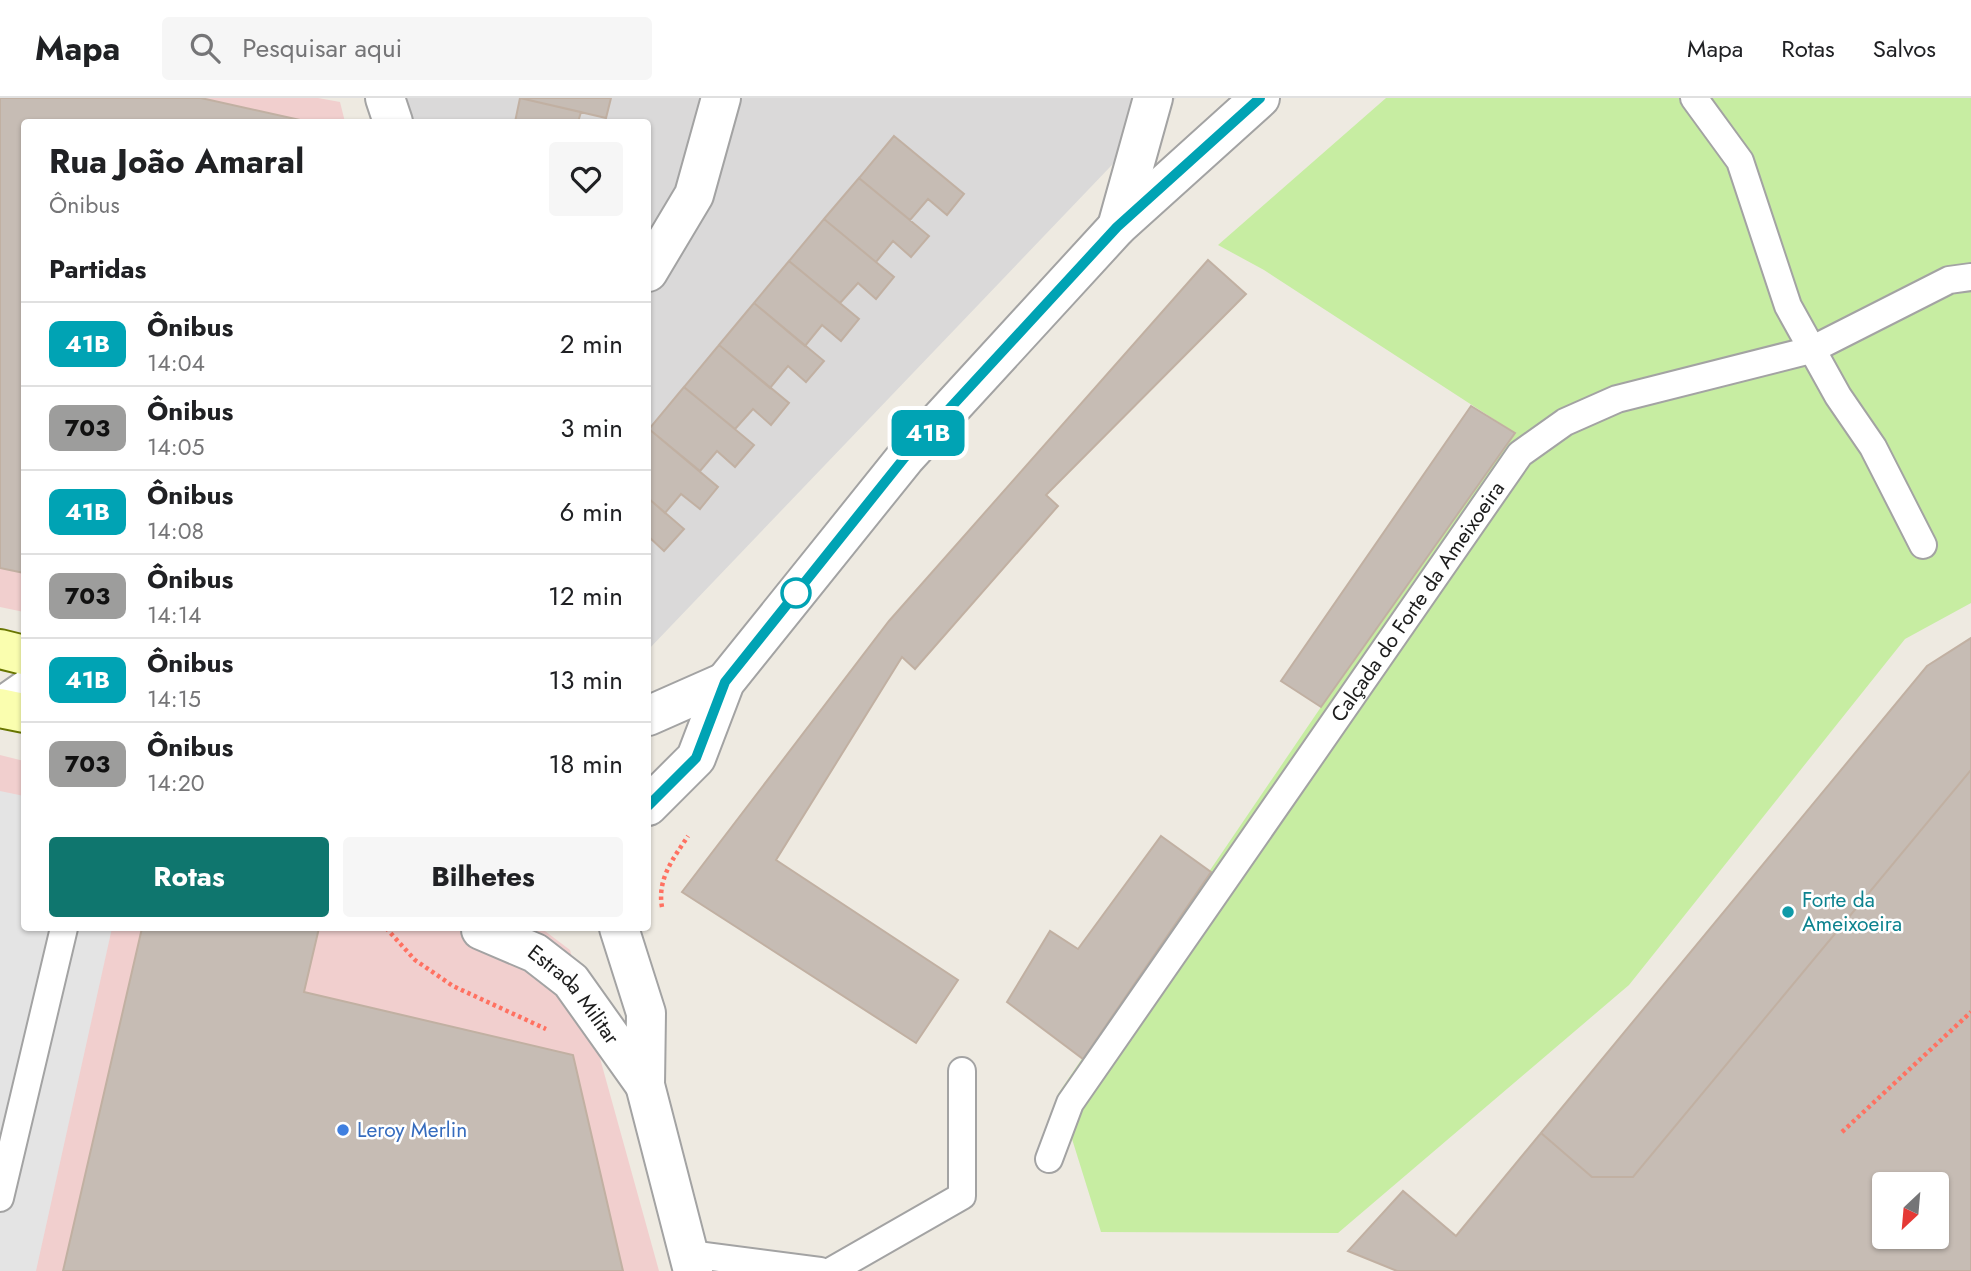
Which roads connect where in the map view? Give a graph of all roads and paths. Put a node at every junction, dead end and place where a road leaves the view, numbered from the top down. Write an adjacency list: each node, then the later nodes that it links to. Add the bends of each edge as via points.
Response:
1 (385, 98): 6 (street)
2 (721, 98): 8 (street, via 694,195)
3 (1153, 98): 7 (street)
4 (1260, 98): 7 (street)
5 (1694, 98): 10 (lane, via 1740,161 1788,306)
6 (392, 119)
7 (1117, 227): 14 (street, via 905,457)
8 (651, 267)
9 (1971, 277): 10 (lane, Calçada do Forte da Ameixoeira, via 1949,280)
10 (1811, 350): 11 (lane, via 1873,447); 30 (lane, Calçada do Forte da Ameixoeira, via 1617,399 1565,422 1520,454 1070,1103)
11 (1923, 545)
12 (0, 649): 13 (main road)
13 (21, 653)
14 (725, 682): 19 (street); 20 (street, via 696,758)
15 (21, 686): 16 (lane)
16 (0, 701)
17 (0, 708): 18 (main road)
18 (21, 712)
19 (651, 715)
20 (651, 803)
21 (63, 931): 31 (lane)
22 (483, 931): 28 (street, Estrada Militar, via 535,953 571,981)
23 (488, 931): 24 (street, via 509,935)
24 (532, 931)
25 (621, 931): 28 (street, Estrada Militar, via 646,1013)
26 (1971, 1012): 29 (path)
27 (962, 1071): 34 (lane, via 962,1196)
28 (645, 1085): 32 (street, Estrada Militar)
29 (1842, 1132)
30 (1049, 1159)
31 (0, 1198)
32 (691, 1262): 33 (lane)
33 (820, 1271)
34 (831, 1271)

